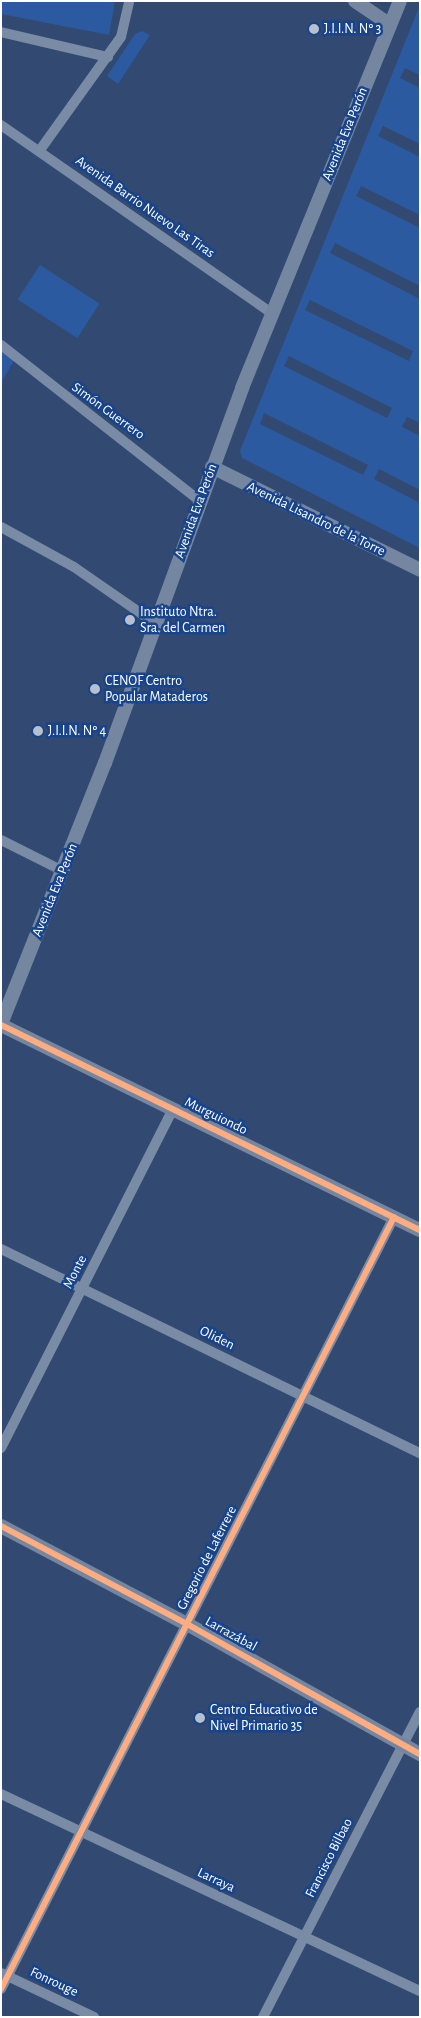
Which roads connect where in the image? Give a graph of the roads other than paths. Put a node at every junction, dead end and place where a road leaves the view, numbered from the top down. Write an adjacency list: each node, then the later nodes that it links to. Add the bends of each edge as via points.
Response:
1 (129, 1): 6 (street, via 121,37)
2 (355, 1): 4 (main road)
3 (400, 1): 4 (main road, Avenida Eva Perón)
4 (389, 24): 9 (main road, Avenida Eva Perón)
5 (1, 32): 6 (street)
6 (108, 57): 8 (street)
7 (1, 125): 8 (street, Avenida Barrio Nuevo Las Tiras)
8 (40, 150): 9 (street, Avenida Barrio Nuevo Las Tiras)
9 (272, 313): 11 (main road, Avenida Eva Perón)
10 (1, 345): 12 (street, Simón Guerrero)
11 (212, 467): 12 (main road, Avenida Eva Perón); 14 (main road, Avenida Lisandro de la Torre)
12 (199, 500): 15 (main road, Avenida Eva Perón)
13 (1, 527): 15 (street, via 74,567)
14 (420, 570)
15 (155, 623): 17 (main road, Avenida Eva Perón)
16 (1, 840): 17 (street)
17 (63, 871): 18 (main road, Avenida Eva Perón)
18 (1, 1024): 19 (main road, Murguiondo)
19 (173, 1109): 20 (main road, Murguiondo); 23 (street, Monte)
20 (394, 1218): 21 (main road, Murguiondo); 24 (street, Gregorio de Laferrere)
21 (420, 1230)
22 (1, 1250): 23 (street, Oliden)
23 (82, 1288): 24 (street, Oliden); 25 (street, Monte)
24 (304, 1396): 26 (street, Oliden); 28 (street, Gregorio de Laferrere)
25 (1, 1448)
26 (420, 1453)
27 (1, 1526): 28 (main road, Larrazábal)
28 (187, 1624): 30 (main road, Larrazábal); 33 (street, Gregorio de Laferrere)
29 (420, 1712): 30 (street, Francisco Bilbao)
30 (403, 1745): 31 (main road, Larrazábal); 34 (street, Francisco Bilbao)
31 (420, 1754)
32 (1, 1794): 33 (street, Larraya)
33 (81, 1832): 34 (street, Larraya); 35 (street, Gregorio de Laferrere)
34 (304, 1937): 37 (street, Larraya); 39 (street, Francisco Bilbao)
35 (5, 1975): 36 (street, Gregorio de Laferrere); 38 (street, Fonrouge)
36 (1, 1989)
37 (420, 1991)
38 (94, 2017)
39 (263, 2017)

